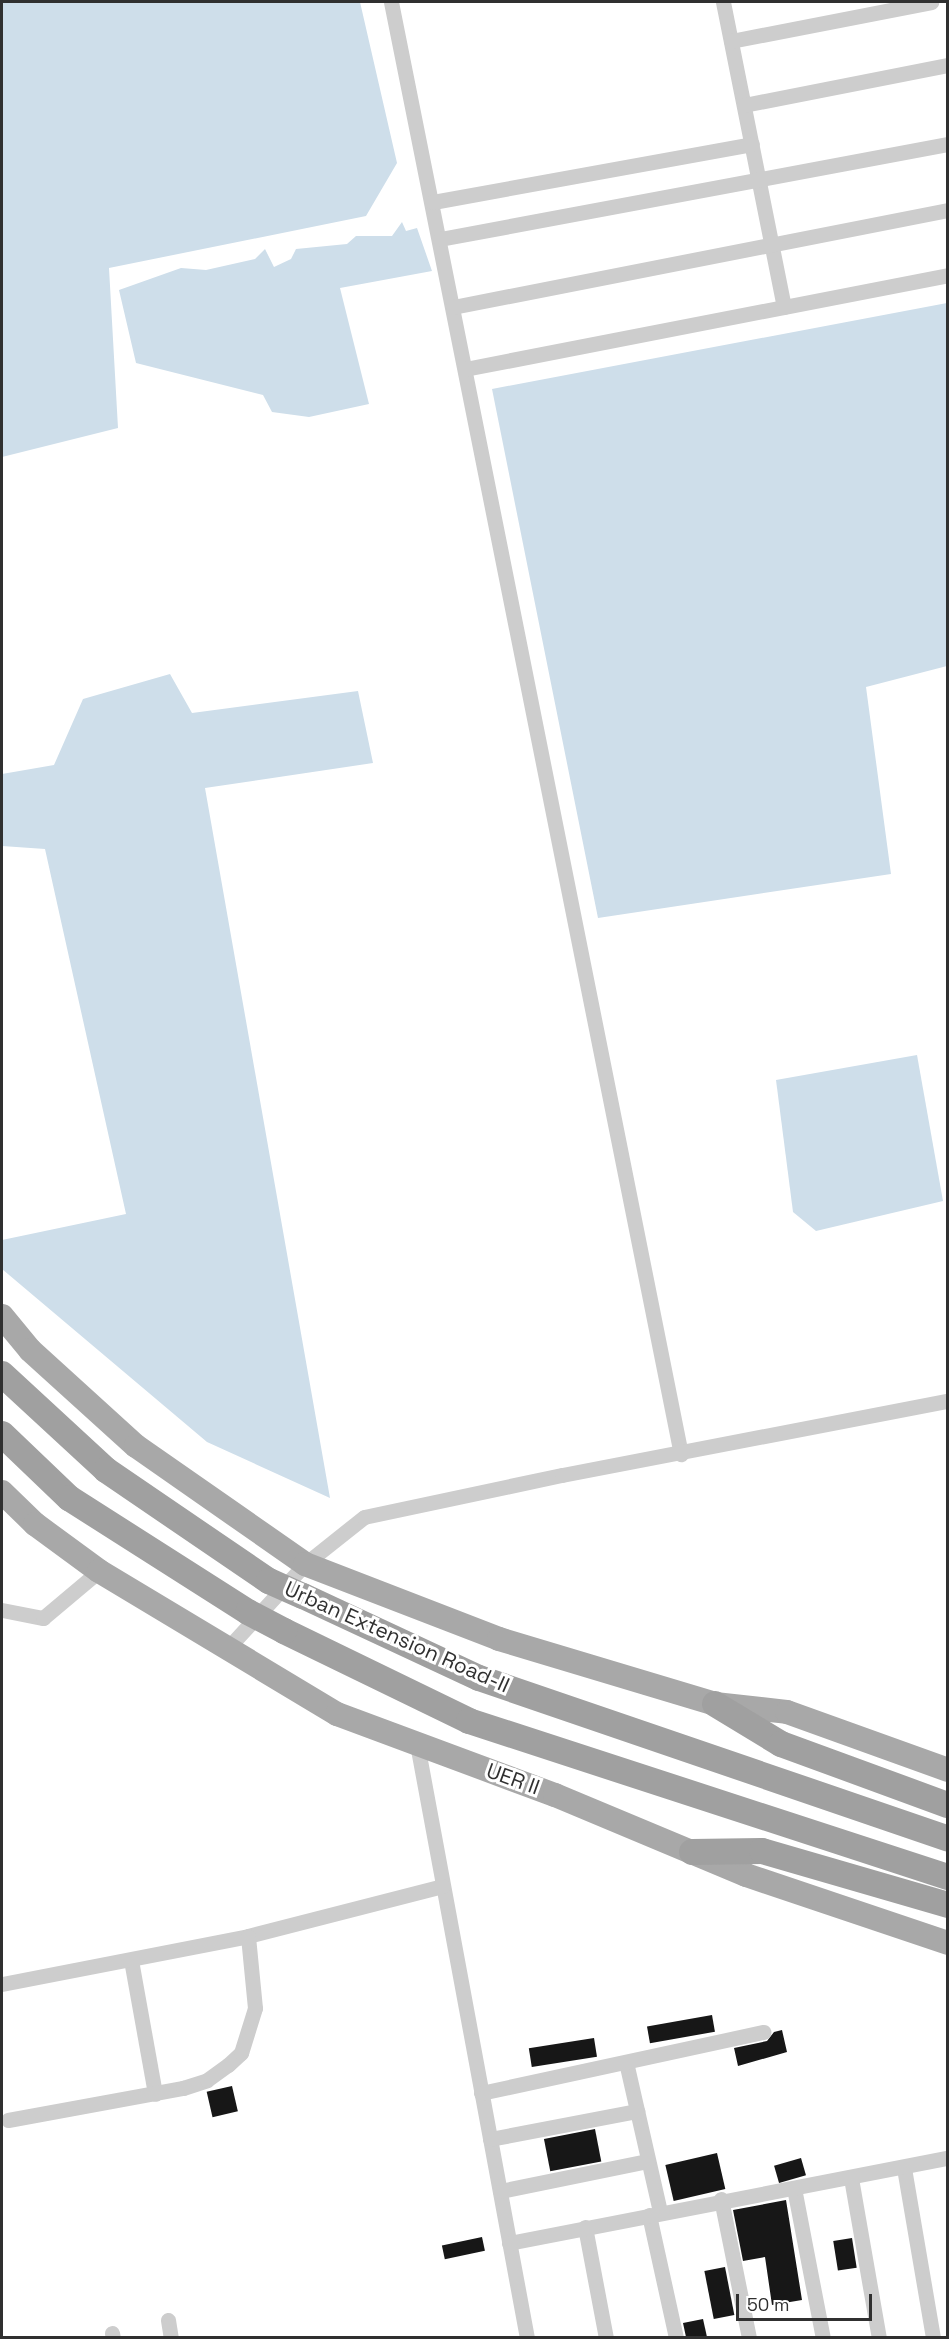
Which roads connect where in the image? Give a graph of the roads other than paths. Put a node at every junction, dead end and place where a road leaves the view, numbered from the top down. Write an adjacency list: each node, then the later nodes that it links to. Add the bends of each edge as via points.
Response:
1 (391, 2): 10 (street)
2 (723, 2): 4 (street)
3 (931, 2): 4 (street)
4 (731, 41): 6 (street)
5 (948, 65): 6 (street)
6 (744, 105): 7 (street)
7 (752, 144): 9 (street); 10 (street)
8 (948, 144): 9 (street)
9 (759, 180): 12 (street); 13 (street)
10 (433, 202): 12 (street)
11 (948, 210): 13 (street)
12 (440, 239): 15 (street)
13 (772, 246): 15 (street); 16 (street)
14 (948, 275): 16 (street)
15 (453, 307): 17 (street)
16 (784, 307): 17 (street)
17 (465, 369): 22 (street, via 589,1009)
18 (2, 1316): 24 (main road, via 30,1350 136,1446)
19 (2, 1374): 26 (highway, Urban Extension Road-II, via 106,1470)
20 (948, 1401): 22 (street)
21 (2, 1434): 28 (highway, Urban Extension Road-II, via 69,1498)
22 (681, 1454): 24 (street, via 364,1517)
23 (2, 1492): 25 (main road, UER II, via 34,1524)
24 (305, 1564): 26 (street); 30 (main road, via 499,1639)
25 (99, 1571): 27 (street, via 43,1618); 29 (main road, UER II)
26 (286, 1588): 28 (street); 34 (highway, Urban Extension Road-II, via 479,1678)
27 (2, 1610)
28 (251, 1615): 29 (street); 36 (highway, Urban Extension Road-II, bridge, via 469,1721)
29 (227, 1649): 31 (main road, UER II, via 337,1714)
30 (715, 1704): 32 (main road, via 787,1712); 33 (highway, via 781,1744)
31 (417, 1744): 35 (main road, UER II); 37 (street)
32 (948, 1770)
33 (948, 1805)
34 (948, 1839)
35 (692, 1852): 38 (highway, via 762,1851); 40 (main road, UER II, via 746,1875)
36 (948, 1877)
37 (443, 1886): 39 (street); 45 (street)
38 (948, 1905)
39 (248, 1936): 41 (street); 46 (street, via 255,2008 241,2052 207,2080)
40 (948, 1943)
41 (132, 1960): 42 (street); 46 (street)
42 (2, 1984)
43 (764, 2032): 44 (street)
44 (626, 2062): 45 (street); 47 (street)
45 (481, 2093): 49 (street)
46 (155, 2094): 48 (street)
47 (637, 2111): 49 (street); 51 (street)
48 (8, 2120)
49 (490, 2139): 55 (street)
50 (948, 2158): 52 (street)
51 (648, 2161): 55 (street); 57 (street)
52 (904, 2168): 53 (street); 68 (street)
53 (851, 2178): 54 (street); 67 (street)
54 (794, 2188): 56 (street); 66 (street)
55 (500, 2191): 59 (street)
56 (721, 2199): 57 (street); 65 (street)
57 (654, 2214): 58 (street); 64 (street)
58 (585, 2228): 59 (street); 63 (street)
59 (509, 2242): 62 (street)
60 (168, 2320): 61 (street)
61 (171, 2337)
62 (527, 2337)
63 (606, 2337)
64 (676, 2337)
65 (749, 2337)
66 (823, 2337)
67 (879, 2337)
68 (933, 2337)

